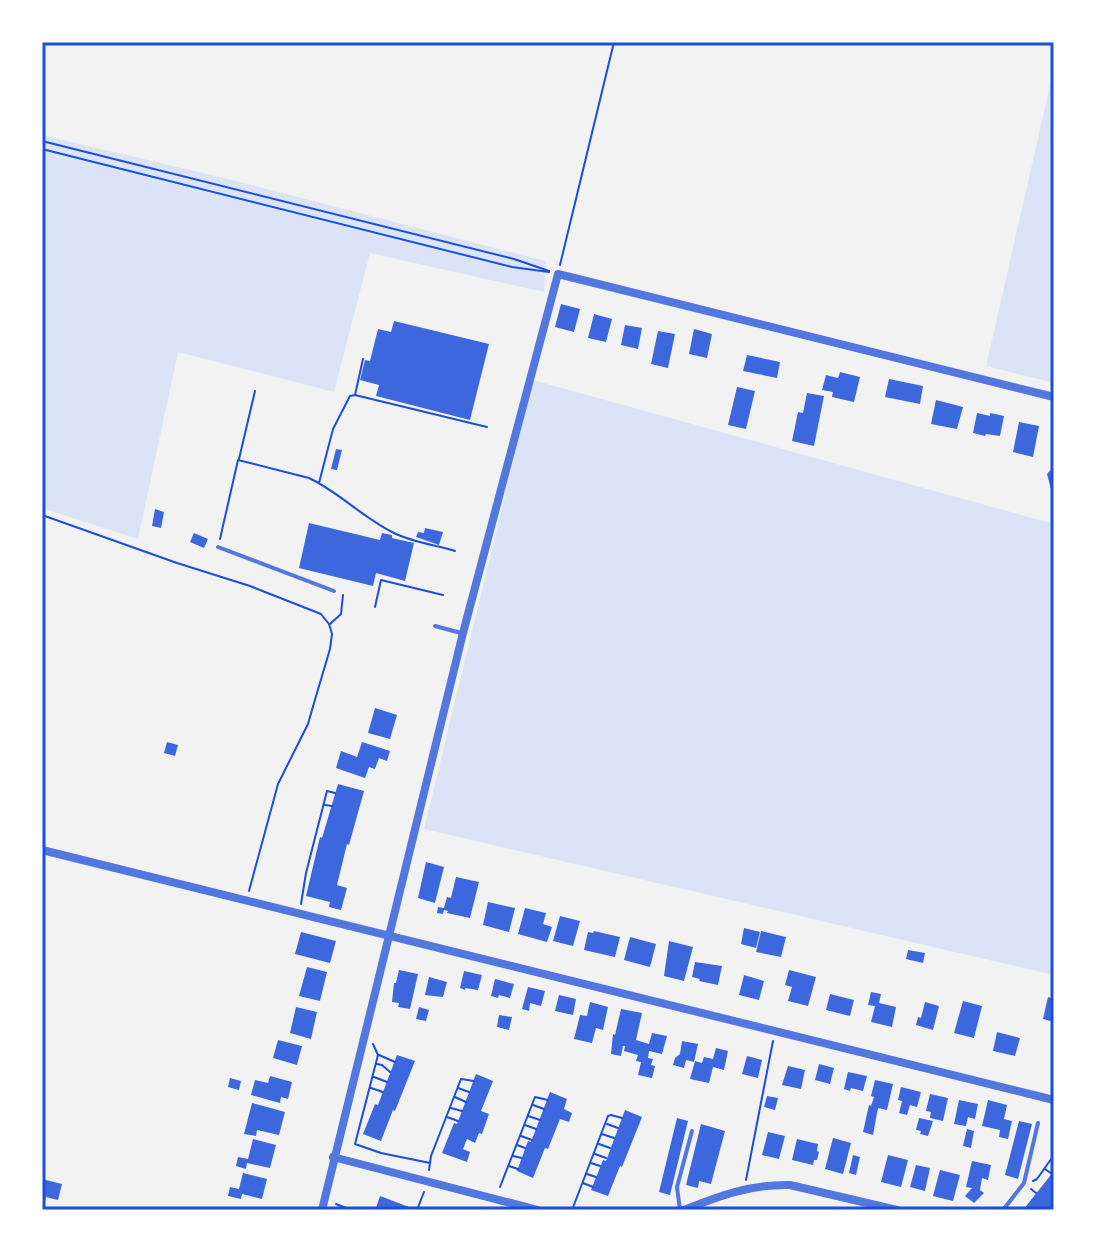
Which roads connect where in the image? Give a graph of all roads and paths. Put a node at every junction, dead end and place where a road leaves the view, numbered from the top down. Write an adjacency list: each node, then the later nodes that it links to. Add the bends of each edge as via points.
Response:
1 (614, 42): 4 (path)
2 (42, 141): 4 (path)
3 (42, 149): 4 (path, via 512,267)
4 (558, 274): 8 (street); 22 (street)
5 (363, 359): 7 (path)
6 (255, 391): 10 (path)
7 (355, 395): 9 (path); 11 (path, via 333,429)
8 (1054, 397)
9 (487, 427)
10 (238, 460): 11 (path); 13 (path); 14 (path)
11 (319, 483): 15 (path, via 397,535)
12 (42, 515): 20 (path, via 250,586 321,614)
13 (222, 525)
14 (218, 547): 16 (lane)
15 (455, 551)
16 (334, 591)
17 (343, 595): 20 (path, via 341,614)
18 (443, 595): 19 (path, via 381,580)
19 (375, 607)
20 (329, 624): 27 (path, via 330,649 308,724 278,784)
21 (435, 626): 22 (lane)
22 (463, 633): 29 (street)
23 (335, 793): 24 (path, via 327,791)
24 (324, 805): 25 (path); 28 (path)
25 (332, 806)
26 (42, 850): 27 (street)
27 (247, 900): 28 (street)
28 (299, 913): 29 (street)
29 (389, 935): 30 (street); 31 (street)
30 (366, 1028): 32 (path); 73 (street)
31 (775, 1032): 45 (street); 89 (path)
32 (378, 1055): 33 (path); 34 (path)
33 (395, 1062)
34 (376, 1063): 35 (path); 36 (path)
35 (390, 1072)
36 (373, 1076): 38 (path); 39 (path)
37 (474, 1081): 40 (path, via 461,1079)
38 (387, 1082)
39 (370, 1087): 41 (path); 76 (path, via 355,1144)
40 (457, 1088): 42 (path); 43 (path)
41 (383, 1092)
42 (469, 1092)
43 (454, 1097): 46 (path); 48 (path)
44 (548, 1100): 47 (path, via 535,1097)
45 (1054, 1100)
46 (466, 1102)
47 (532, 1105): 49 (path); 51 (path)
48 (450, 1107): 50 (path); 52 (path)
49 (544, 1109)
50 (462, 1111)
51 (527, 1116): 54 (path); 58 (path)
52 (446, 1117): 55 (path); 76 (path)
53 (622, 1118): 57 (path, via 611,1115)
54 (540, 1120)
55 (458, 1121)
56 (1038, 1123): 87 (lane)
57 (605, 1124): 59 (path); 62 (path)
58 (524, 1125): 60 (path); 63 (path)
59 (618, 1128)
60 (536, 1129)
61 (692, 1131): 97 (lane, via 677,1187)
62 (601, 1134): 64 (path); 66 (path)
63 (520, 1135): 65 (path); 67 (path)
64 (614, 1138)
65 (532, 1140)
66 (598, 1144): 69 (path); 70 (path)
67 (516, 1145): 68 (path); 71 (path)
68 (525, 1148)
69 (610, 1148)
70 (594, 1154): 75 (path); 77 (path)
71 (512, 1155): 74 (path); 78 (path)
72 (1054, 1155): 80 (path)
73 (333, 1157): 85 (street); 91 (street)
74 (522, 1158)
75 (606, 1158)
76 (430, 1163): 85 (path)
77 (590, 1163): 79 (path); 82 (path)
78 (508, 1165): 81 (path); 90 (path)
79 (600, 1166)
80 (1044, 1168): 83 (path); 87 (path, via 1037,1179)
81 (518, 1169)
82 (586, 1174): 84 (path); 86 (path)
83 (1052, 1174)
84 (596, 1177)
85 (427, 1183): 90 (street); 94 (path)
86 (582, 1183): 88 (path); 96 (path)
87 (1024, 1183): 100 (lane)
88 (593, 1187)
89 (744, 1188): 97 (street); 99 (street, via 790,1185)
90 (496, 1200): 95 (street)
91 (322, 1205): 93 (path)
92 (733, 1208): 98 (path)
93 (351, 1210)
94 (417, 1210)
95 (538, 1210)
96 (572, 1210)
97 (682, 1210)
98 (726, 1210)
99 (897, 1210)
100 (1003, 1210)

